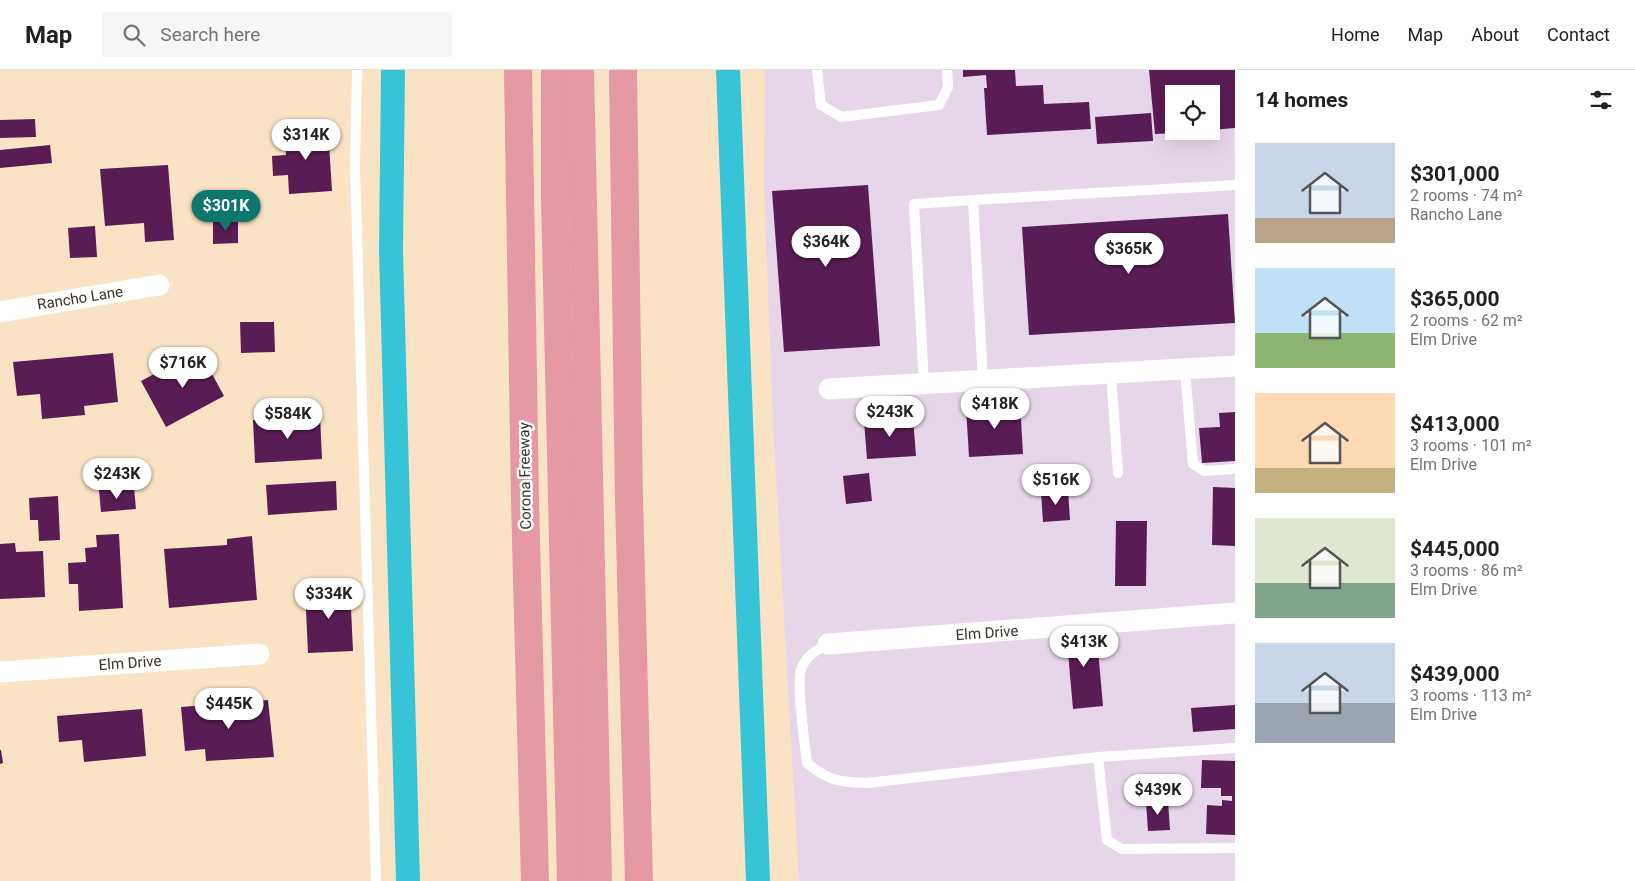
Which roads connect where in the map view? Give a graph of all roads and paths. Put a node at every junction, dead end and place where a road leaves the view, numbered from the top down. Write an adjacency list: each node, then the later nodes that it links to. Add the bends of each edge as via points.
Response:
1 (357, 70): 27 (lane, via 355,167)
2 (518, 70): 28 (highway, Corona Freeway)
3 (555, 70): 29 (highway, via 555,198)
4 (580, 70): 30 (highway)
5 (623, 70): 31 (highway)
6 (817, 70): 7 (lane, via 821,105 841,117 939,105 948,87)
7 (947, 70)
8 (1235, 185): 9 (lane)
9 (973, 200): 15 (lane); 16 (lane, via 914,204)
10 (159, 285): 11 (street, Rancho Lane)
11 (0, 312)
12 (1235, 366): 13 (street)
13 (1185, 369): 14 (street); 18 (lane, via 1193,464 1204,471)
14 (1111, 373): 15 (street); 19 (lane)
15 (983, 380): 16 (street)
16 (924, 383): 17 (street)
17 (829, 390)
18 (1235, 469)
19 (1118, 473)
20 (1235, 613): 21 (street, Elm Drive)
21 (828, 644): 25 (lane, via 810,654 800,670 807,763 820,774 840,782 867,784)
22 (259, 654): 23 (street, Elm Drive)
23 (0, 672)
24 (1235, 748): 25 (lane)
25 (1098, 757): 26 (lane, via 1107,840 1122,849)
26 (1235, 848)
27 (376, 881)
28 (535, 881)
29 (571, 881)
30 (598, 881)
31 (639, 881)

